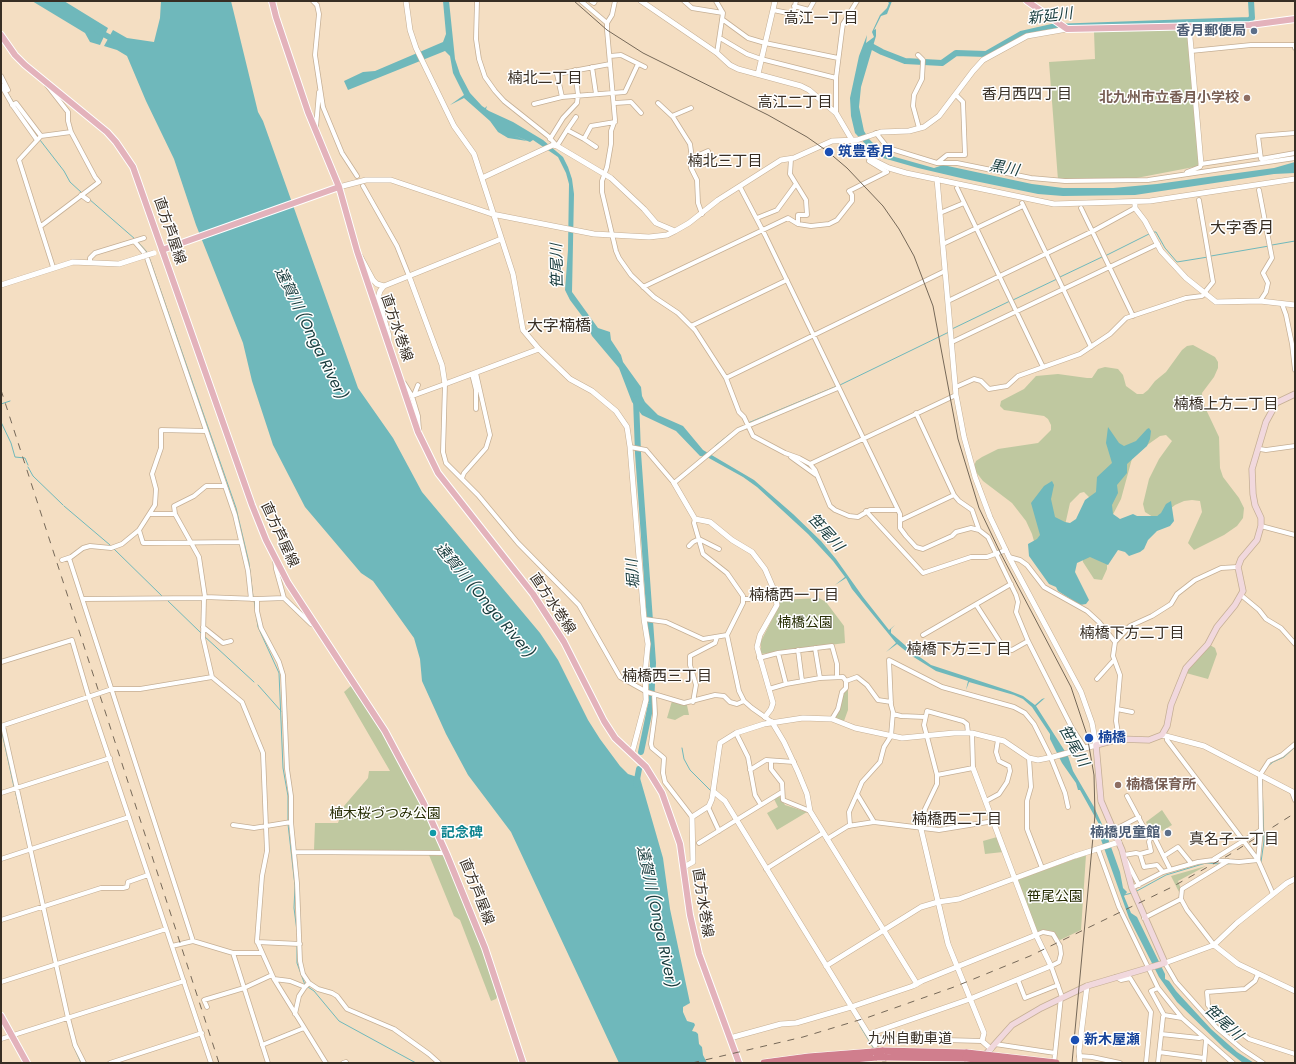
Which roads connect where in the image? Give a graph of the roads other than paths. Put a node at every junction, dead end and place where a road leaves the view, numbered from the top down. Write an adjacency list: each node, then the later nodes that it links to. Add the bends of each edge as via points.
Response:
1 (272, 1): 62 (main road, 直方水巻線)
2 (314, 1): 45 (street, via 319,14 315,55)
3 (406, 1): 85 (street, via 410,30 416,48 454,126 474,154)
4 (477, 1): 68 (street, via 476,39 485,77 504,101)
5 (581, 1): 22 (street)
6 (591, 1): 7 (street)
7 (594, 1)
8 (615, 1): 22 (street)
9 (642, 1): 30 (street)
10 (684, 1): 19 (street, via 692,8)
11 (716, 1): 19 (street)
12 (775, 1): 18 (street)
13 (796, 1): 17 (street)
14 (814, 1): 17 (street, via 809,10)
15 (857, 1): 33 (street, via 843,24)
16 (1027, 1): 24 (main road)
17 (794, 6): 18 (street, via 793,14)
18 (773, 10): 27 (street)
19 (723, 13): 20 (street)
20 (722, 19): 26 (street); 27 (street, via 748,38)
21 (1295, 19): 23 (main road, via 1262,24)
22 (607, 23): 32 (street)
23 (1189, 26): 24 (main road); 29 (street)
24 (1067, 29): 50 (street, via 1026,36 993,53 973,71)
25 (1, 35): 42 (main road, 直方芦屋線, via 15,55)
26 (720, 38): 30 (street); 34 (street)
27 (765, 43): 33 (street); 34 (street)
28 (1295, 48): 29 (street, via 1295,45 1251,45)
29 (1192, 51): 81 (street)
30 (718, 53): 40 (street, via 730,65)
31 (918, 55): 61 (street, via 923,60 922,79 912,106)
32 (610, 56): 35 (street); 36 (street, via 621,54)
33 (838, 58): 43 (street)
34 (761, 59): 40 (street); 43 (street)
35 (610, 64): 37 (street); 47 (street)
36 (638, 64): 38 (street); 47 (street, via 625,92)
37 (592, 67): 39 (street); 48 (street)
38 (645, 67)
39 (575, 70): 49 (street); 51 (street, via 557,74)
40 (758, 74): 57 (street, via 805,88)
41 (1, 76): 46 (street)
42 (41, 78): 64 (street, via 68,112); 116 (main road, 直方芦屋線, via 107,132 122,150 141,186)
43 (836, 78): 57 (street)
44 (1, 85): 67 (street)
45 (320, 88): 62 (street); 84 (street, via 323,107 342,153)
46 (8, 90)
47 (613, 92): 48 (street); 52 (street)
48 (596, 94): 49 (street)
49 (578, 95): 51 (street); 68 (street, via 577,103 562,118)
50 (956, 95): 61 (street, via 932,123); 80 (street, via 963,102 965,155 947,155)
51 (562, 97): 54 (street)
52 (615, 103): 56 (street, via 631,102); 60 (street)
53 (658, 103): 58 (street)
54 (534, 104)
55 (690, 108): 58 (street)
56 (641, 113)
57 (836, 113): 70 (street)
58 (672, 116): 76 (street, via 690,144)
59 (576, 117): 63 (street)
60 (615, 122): 69 (street, via 591,126); 82 (street, via 611,131)
61 (919, 128): 66 (street)
62 (316, 130): 91 (main road, 直方水巻線)
63 (567, 130): 69 (street); 71 (street)
64 (71, 132): 67 (street); 94 (street, via 99,182)
65 (1295, 133): 75 (street, via 1258,136)
66 (874, 134): 70 (street); 80 (street, via 888,148)
67 (39, 138): 105 (street, via 19,160)
68 (550, 139): 71 (street)
69 (584, 139): 72 (street)
70 (854, 140): 78 (street, via 832,141); 79 (street)
71 (555, 145): 82 (street); 85 (street)
72 (596, 148)
73 (708, 151): 76 (street)
74 (1295, 153): 75 (street, via 1261,159)
75 (1260, 155): 81 (street)
76 (692, 158): 102 (street, via 691,168 697,180 698,203)
77 (1295, 158): 83 (street)
78 (791, 159): 88 (street, via 790,174); 90 (street, via 776,163)
79 (871, 159): 86 (street, via 889,168); 104 (street, via 869,161 886,172 849,191 852,201 837,220 820,226)
80 (937, 163): 83 (street, via 957,163 1031,178 1081,182 1148,180)
81 (1201, 164): 83 (street)
82 (605, 174): 108 (street, via 656,223); 110 (street, via 602,192)
83 (1186, 174)
84 (357, 176)
85 (484, 177): 101 (street)
86 (937, 179): 98 (street, via 1054,204); 100 (street)
87 (1295, 179): 98 (street)
88 (796, 184): 103 (street, via 777,210); 104 (street, via 806,200 807,215 798,215)
89 (364, 186): 123 (street, via 397,246)
90 (740, 187): 102 (street, via 718,200); 103 (street)
91 (338, 188): 101 (street, via 366,180 391,180); 116 (main road); 117 (main road, 直方水巻線)
92 (957, 188): 97 (street)
93 (1259, 190): 132 (street, via 1272,258 1263,273 1268,283)
94 (82, 194): 95 (street); 105 (street)
95 (88, 200)
96 (1199, 200): 130 (street, via 1213,282)
97 (964, 203): 100 (street); 106 (street)
98 (1135, 205): 109 (street); 115 (street)
99 (1081, 208): 109 (street)
100 (940, 213): 114 (street)
101 (494, 214): 110 (street, via 562,229); 112 (street)
102 (702, 214): 108 (street)
103 (757, 218): 107 (street)
104 (798, 224): 107 (street, via 788,218)
105 (41, 226): 120 (street)
106 (976, 228): 114 (street); 118 (street, via 1022,204); 124 (street)
107 (763, 229): 125 (street); 128 (street)
108 (675, 231): 110 (street, via 667,235 649,237)
109 (1093, 231): 118 (street); 121 (street)
110 (611, 236): 128 (street, via 622,263)
111 (144, 238): 113 (street)
112 (501, 239): 123 (street); 142 (street, via 513,274 523,330)
113 (134, 241): 119 (street, via 95,253); 158 (street, via 146,255)
114 (943, 244): 122 (street)
115 (1158, 244): 121 (street); 130 (street, via 1161,251 1180,271)
116 (164, 250): 119 (street, bridge, via 119,264); 188 (main road, 直方芦屋線, via 252,505)
117 (357, 251): 127 (street, via 372,280); 140 (main road, 直方水巻線)
118 (1046, 254): 124 (street); 129 (street)
119 (90, 262): 120 (street, via 73,262)
120 (53, 267): 126 (street)
121 (1109, 267): 129 (street); 136 (street)
122 (945, 271): 131 (street); 138 (street)
123 (409, 276): 127 (street); 148 (street, via 442,365)
124 (999, 276): 131 (street); 135 (street)
125 (787, 280): 137 (street); 138 (street)
126 (1, 285)
127 (384, 286): 140 (street, via 378,298)
128 (643, 287): 137 (street)
129 (1063, 289): 135 (street); 141 (street)
130 (1205, 292): 132 (street, via 1219,303); 136 (street, via 1202,296)
131 (948, 301): 139 (street)
132 (1260, 301): 133 (street)
133 (1282, 304): 134 (street); 144 (street, via 1292,344)
134 (1295, 305)
135 (1016, 312): 139 (street); 143 (street)
136 (1134, 316): 141 (street, via 1126,318 1110,334)
137 (691, 326): 146 (street)
138 (813, 336): 146 (street); 151 (street)
139 (952, 342): 150 (street)
140 (389, 344): 147 (main road, 直方水巻線)
141 (1091, 347): 143 (street, via 1071,358)
142 (539, 349): 145 (street); 162 (street, via 570,379 592,391 616,411 627,427)
143 (1043, 367): 150 (street, via 1018,376 1011,384 998,389 989,389 974,378)
144 (1295, 370)
145 (474, 373): 148 (street); 155 (street); 167 (street, via 490,435 486,448)
146 (726, 378): 157 (street, via 739,412)
147 (401, 382): 154 (street); 159 (main road, 直方水巻線)
148 (445, 384): 154 (street); 167 (street, via 444,458 458,477)
149 (418, 385): 154 (street)
150 (956, 387): 153 (street)
151 (838, 388): 157 (street); 160 (street)
152 (1295, 394): 163 (main road, via 1276,403 1266,422)
153 (956, 395): 156 (street); 186 (street, via 975,477)
154 (413, 396): 159 (street, via 420,429)
155 (476, 409)
156 (916, 413): 160 (street); 170 (street)
157 (748, 425): 164 (street, via 753,436); 168 (street, via 717,446)
158 (206, 431): 169 (street); 173 (street, via 161,430 161,448 152,474 156,501)
159 (418, 432): 250 (main road, 直方水巻線, via 438,473 537,600 564,642 604,721 615,738)
160 (863, 439): 165 (street); 171 (street)
161 (1295, 446): 163 (street)
162 (631, 447): 168 (street, via 646,450); 202 (street)
163 (1260, 449): 177 (main road, via 1252,469 1252,478 1255,505 1261,518)
164 (784, 453): 165 (street); 166 (street)
165 (810, 464): 166 (street)
166 (818, 476): 172 (street, via 830,506 835,510 858,517)
167 (462, 478): 227 (street, via 518,543 579,604 620,677)
168 (674, 483): 175 (street)
169 (225, 486): 174 (street, via 202,488 194,496 174,506); 183 (street)
170 (954, 495): 176 (street); 179 (street, via 972,510)
171 (898, 510): 172 (street, via 883,508); 176 (street)
172 (866, 511): 187 (street, via 923,573 971,557)
173 (150, 514): 174 (street); 178 (street)
174 (175, 514): 182 (street)
175 (696, 519): 181 (street, via 694,523); 194 (street, via 710,522 732,540 748,548 764,569)
176 (900, 520): 179 (street, via 900,528 906,536 916,547 923,549 956,532 971,528)
177 (1261, 526): 180 (street); 192 (main road, via 1257,540 1241,559)
178 (139, 530): 182 (street, via 143,543); 190 (street, via 122,544 111,548 90,546)
179 (979, 530): 187 (street, via 988,537)
180 (1295, 535)
181 (698, 539): 184 (street); 185 (street); 200 (street, via 704,554 727,573)
182 (191, 542): 183 (street); 196 (street, via 199,557)
183 (241, 542): 199 (street)
184 (689, 546)
185 (719, 549)
186 (1006, 550): 187 (street); 189 (street)
187 (996, 553): 193 (street)
188 (275, 557): 197 (street); 203 (main road, 直方芦屋線)
189 (1009, 557): 210 (street, via 1027,565 1044,587 1087,611); 248 (street, via 1081,692 1092,723)
190 (69, 558): 191 (street); 198 (street)
191 (62, 560)
192 (1238, 567): 195 (main road, via 1243,588); 210 (street, via 1221,568 1195,580 1177,594 1171,604 1130,626)
193 (1011, 584): 201 (street); 209 (street, via 1018,602 1016,612)
194 (774, 591): 200 (street, via 753,599); 215 (street, via 776,605 758,639)
195 (1241, 595): 211 (street, via 1266,619 1281,628); 244 (main road, via 1217,627 1208,644 1186,668 1171,705)
196 (204, 598): 198 (street); 199 (street); 204 (street)
197 (284, 598): 199 (street); 203 (street, via 311,624)
198 (82, 599): 226 (street)
199 (254, 599): 278 (street, via 261,628 283,675)
200 (744, 599): 205 (street)
201 (977, 606): 206 (street); 209 (street, via 1004,648 1012,650)
202 (644, 619): 207 (street, via 666,622 703,639); 227 (street, via 648,644 645,673)
203 (317, 626): 296 (main road, 直方芦屋線, via 385,731)
204 (203, 627): 208 (street, via 223,643); 219 (street)
205 (727, 635): 207 (street); 229 (street, via 737,686)
206 (923, 635)
207 (717, 637): 230 (street, via 715,643 690,656 696,685)
208 (231, 641)
209 (1028, 642): 249 (street)
210 (1115, 642): 216 (street)
211 (1295, 644)
212 (815, 648): 213 (street); 218 (street, via 832,646); 220 (street)
213 (798, 650): 214 (street); 222 (street)
214 (778, 653): 215 (street); 224 (street)
215 (759, 658): 225 (street)
216 (1114, 660): 221 (street); 232 (street, via 1120,675)
217 (1, 662): 228 (street, via 72,640)
218 (837, 676): 220 (street); 223 (street, via 843,677)
219 (212, 677): 226 (street, via 140,689); 281 (street, via 242,702 260,740 265,764)
220 (820, 678): 222 (street)
221 (1097, 680)
222 (802, 681): 224 (street)
223 (846, 681): 231 (street, via 857,678 867,685 878,700); 237 (street, via 846,688)
224 (786, 684): 225 (street)
225 (769, 689): 235 (street, via 773,707)
226 (112, 690): 228 (street); 324 (street)
227 (650, 693): 230 (street, via 684,703); 250 (street); 274 (street, via 655,714 652,748 664,758 665,782)
228 (89, 698): 239 (street); 251 (street)
229 (744, 701): 230 (street, via 737,704 724,696 715,695); 235 (street)
230 (693, 702)
231 (891, 702): 234 (street); 253 (street, via 889,660 942,686 1019,709 1034,724)
232 (1117, 709): 233 (street); 245 (street)
233 (1132, 712)
234 (893, 714): 236 (street); 242 (street)
235 (765, 717): 238 (street)
236 (925, 717): 241 (street, via 927,711 950,716 967,724); 243 (street)
237 (832, 719): 238 (street, via 803,718); 242 (street, via 855,728)
238 (772, 722): 240 (street); 255 (street)
239 (2, 726): 260 (street)
240 (736, 733): 257 (street, via 748,757); 261 (street, via 724,739 718,748)
241 (970, 733): 243 (street); 246 (street); 256 (street)
242 (891, 736): 243 (street); 265 (street, via 884,747 880,762 862,782)
243 (927, 736): 259 (street)
244 (1164, 736): 245 (main road, via 1148,740); 258 (street, via 1204,746); 290 (street)
245 (1119, 739): 248 (main road)
246 (998, 740): 252 (street, via 1011,745); 268 (street, via 996,752 999,760 1009,766 1010,771 1007,782 999,794)
247 (1295, 744): 258 (street, via 1282,755 1269,761)
248 (1096, 745): 249 (street); 284 (main road, via 1101,801)
249 (1084, 748): 253 (street)
250 (632, 753): 305 (main road, 直方水巻線, via 646,767 662,793 674,824)
251 (110, 758): 260 (street); 273 (street)
252 (1029, 758): 253 (street); 306 (street, via 1031,787 1027,801 1027,828)
253 (1052, 758): 271 (street)
254 (771, 761): 255 (street); 257 (street, via 766,760); 262 (street, via 771,769 781,780)
255 (794, 762): 272 (street, via 807,794)
256 (973, 768): 259 (street); 268 (street)
257 (750, 770): 269 (street, via 754,795)
258 (1260, 774): 264 (street); 285 (street)
259 (937, 775): 283 (street, via 937,784 925,809)
260 (17, 788): 263 (street); 293 (street)
261 (714, 792): 270 (street); 276 (street, via 725,801)
262 (782, 792): 269 (street); 272 (street, via 785,802)
263 (1, 793)
264 (1294, 793): 267 (street)
265 (857, 794): 279 (street); 282 (street, via 849,812)
266 (1127, 796): 275 (street)
267 (1295, 800)
268 (986, 801): 277 (street)
269 (761, 805): 276 (street)
270 (708, 807): 274 (street); 286 (street)
271 (1068, 807)
272 (810, 811): 287 (street)
273 (129, 817): 293 (street); 310 (street)
274 (692, 817): 305 (street, via 693,862)
275 (1139, 817): 284 (street); 289 (street)
276 (735, 821): 286 (street); 307 (street)
277 (994, 821): 283 (street, via 948,830); 311 (street)
278 (291, 822): 281 (street); 295 (street)
279 (874, 822): 282 (street); 283 (street)
280 (233, 825): 281 (street, via 254,828)
281 (267, 826): 325 (street)
282 (850, 826): 288 (street)
283 (921, 829): 317 (street)
284 (1114, 830): 292 (main road)
285 (1261, 830): 290 (street); 302 (street)
286 (719, 831): 291 (street)
287 (823, 833): 288 (street); 307 (street)
288 (827, 839): 322 (street)
289 (1150, 839): 298 (street, via 1151,851); 299 (street, via 1154,837)
290 (1244, 841): 301 (street); 302 (street)
291 (699, 843)
292 (1117, 843): 294 (street); 297 (main road)
293 (31, 849): 300 (street); 318 (street)
294 (1099, 849): 306 (street); 336 (street, via 1119,908)
295 (294, 852): 296 (street); 326 (street)
296 (447, 854): 388 (main road, 直方芦屋線, via 485,948)
297 (1123, 854): 298 (street); 313 (street); 314 (main road)
298 (1140, 854): 309 (street, via 1144,867 1157,865)
299 (1164, 856): 304 (street, via 1178,846); 308 (street)
300 (1, 859)
301 (1213, 860): 303 (street); 304 (street)
302 (1258, 860): 303 (street); 315 (street)
303 (1228, 861): 316 (street, via 1184,886)
304 (1191, 864): 308 (street)
305 (684, 866): 367 (main road, 直方水巻線, via 698,954)
306 (1042, 868): 311 (street)
307 (766, 869): 333 (street)
308 (1170, 869): 309 (street)
309 (1163, 872): 313 (street)
310 (148, 875): 318 (street, via 128,882 123,888 101,888); 321 (street)
311 (1014, 878): 317 (street, via 959,899); 323 (street)
312 (1295, 879): 315 (street)
313 (1139, 885): 314 (street)
314 (1132, 888): 319 (main road)
315 (1273, 894): 327 (street)
316 (1182, 899): 319 (street); 327 (street, via 1192,918)
317 (938, 902): 322 (street, via 921,908); 334 (street, via 948,944)
318 (44, 907): 320 (street); 332 (street)
319 (1144, 918): 331 (main road)
320 (1, 920)
321 (166, 929): 328 (street); 332 (street)
322 (884, 930): 333 (street); 344 (street)
323 (1036, 935): 334 (street); 335 (street); 335 (street, via 1043,932 1053,934 1060,946 1059,962)
324 (193, 941): 328 (street); 329 (street)
325 (258, 942): 326 (street); 330 (street)
326 (300, 944): 343 (street, via 301,969)
327 (1214, 945): 331 (street); 337 (street, via 1238,964)
328 (172, 946): 341 (street)
329 (233, 953): 330 (street); 348 (street)
330 (261, 953): 338 (street)
331 (1164, 963): 336 (main road); 356 (street, via 1176,982)
332 (55, 964): 342 (street); 360 (street)
333 (826, 966): 355 (street)
334 (958, 966): 344 (street); 352 (street)
335 (1051, 966): 340 (street); 345 (street)
336 (1149, 967): 339 (main road); 349 (street)
337 (1258, 974): 350 (street); 353 (street, via 1244,989 1206,992)
338 (273, 977): 347 (street); 348 (street); 357 (street)
339 (1116, 977): 346 (main road); 397 (street, via 1121,980 1130,978 1151,1012)
340 (1018, 980): 345 (street, via 1025,998); 352 (street)
341 (184, 981): 360 (street); 363 (street)
342 (1, 982)
343 (309, 983): 347 (street); 387 (street, via 337,996 347,1009 384,1023 399,1032)
344 (917, 984): 355 (street)
345 (1058, 985): 351 (street)
346 (1087, 986): 351 (main road); 379 (street)
347 (305, 987): 357 (street, via 299,996)
348 (244, 988): 354 (street, via 204,1000); 372 (street)
349 (1158, 988): 358 (street, via 1151,991); 361 (street)
350 (1295, 991)
351 (1062, 997): 371 (main road, via 1018,1020); 375 (street)
352 (970, 999): 366 (street); 370 (street, via 984,1033)
353 (1208, 1005): 356 (street); 377 (street, via 1225,1025 1234,1028 1248,1039)
354 (207, 1007)
355 (850, 1008): 366 (street); 367 (street)
356 (1201, 1010): 401 (street, via 1229,1039)
357 (295, 1014): 362 (street)
358 (1164, 1015): 361 (street); 364 (street)
359 (1, 1016): 365 (main road)
360 (68, 1018): 365 (street); 382 (street)
361 (1182, 1018): 368 (street)
362 (304, 1028): 372 (street); 386 (street)
363 (202, 1033): 383 (street); 384 (street)
364 (1161, 1034): 368 (street); 376 (street)
365 (12, 1036): 369 (street); 381 (main road)
366 (870, 1036): 370 (street); 374 (street)
367 (730, 1038): 389 (main road, 直方水巻線)
368 (1204, 1038): 380 (street); 400 (street)
369 (1, 1039)
370 (982, 1041): 373 (street)
371 (995, 1044): 373 (main road); 375 (street)
372 (262, 1045): 385 (street)
373 (991, 1049): 392 (main road)
374 (875, 1051): 378 (highway, 九州自動車道, bridge, via 884,1054); 390 (highway, 九州自動車道); 391 (highway, 九州自動車道)
375 (1056, 1052): 394 (street)
376 (1159, 1052): 380 (street); 398 (street)
377 (1295, 1054)
378 (966, 1055): 393 (highway, 九州自動車道, bridge); 394 (highway, 九州自動車道, bridge)
379 (1080, 1056): 395 (street); 396 (street)
380 (1204, 1058): 399 (street)
381 (27, 1063)
382 (84, 1063)
383 (110, 1063)
384 (211, 1063)
385 (268, 1063)
386 (326, 1063)
387 (439, 1063)
388 (523, 1063)
389 (739, 1063)
390 (764, 1063)
391 (805, 1063)
392 (978, 1063)
393 (1014, 1063)
394 (1055, 1063)
395 (1080, 1063)
396 (1120, 1063)
397 (1146, 1063)
398 (1158, 1063)
399 (1204, 1063)
400 (1233, 1063)
401 (1263, 1063)

